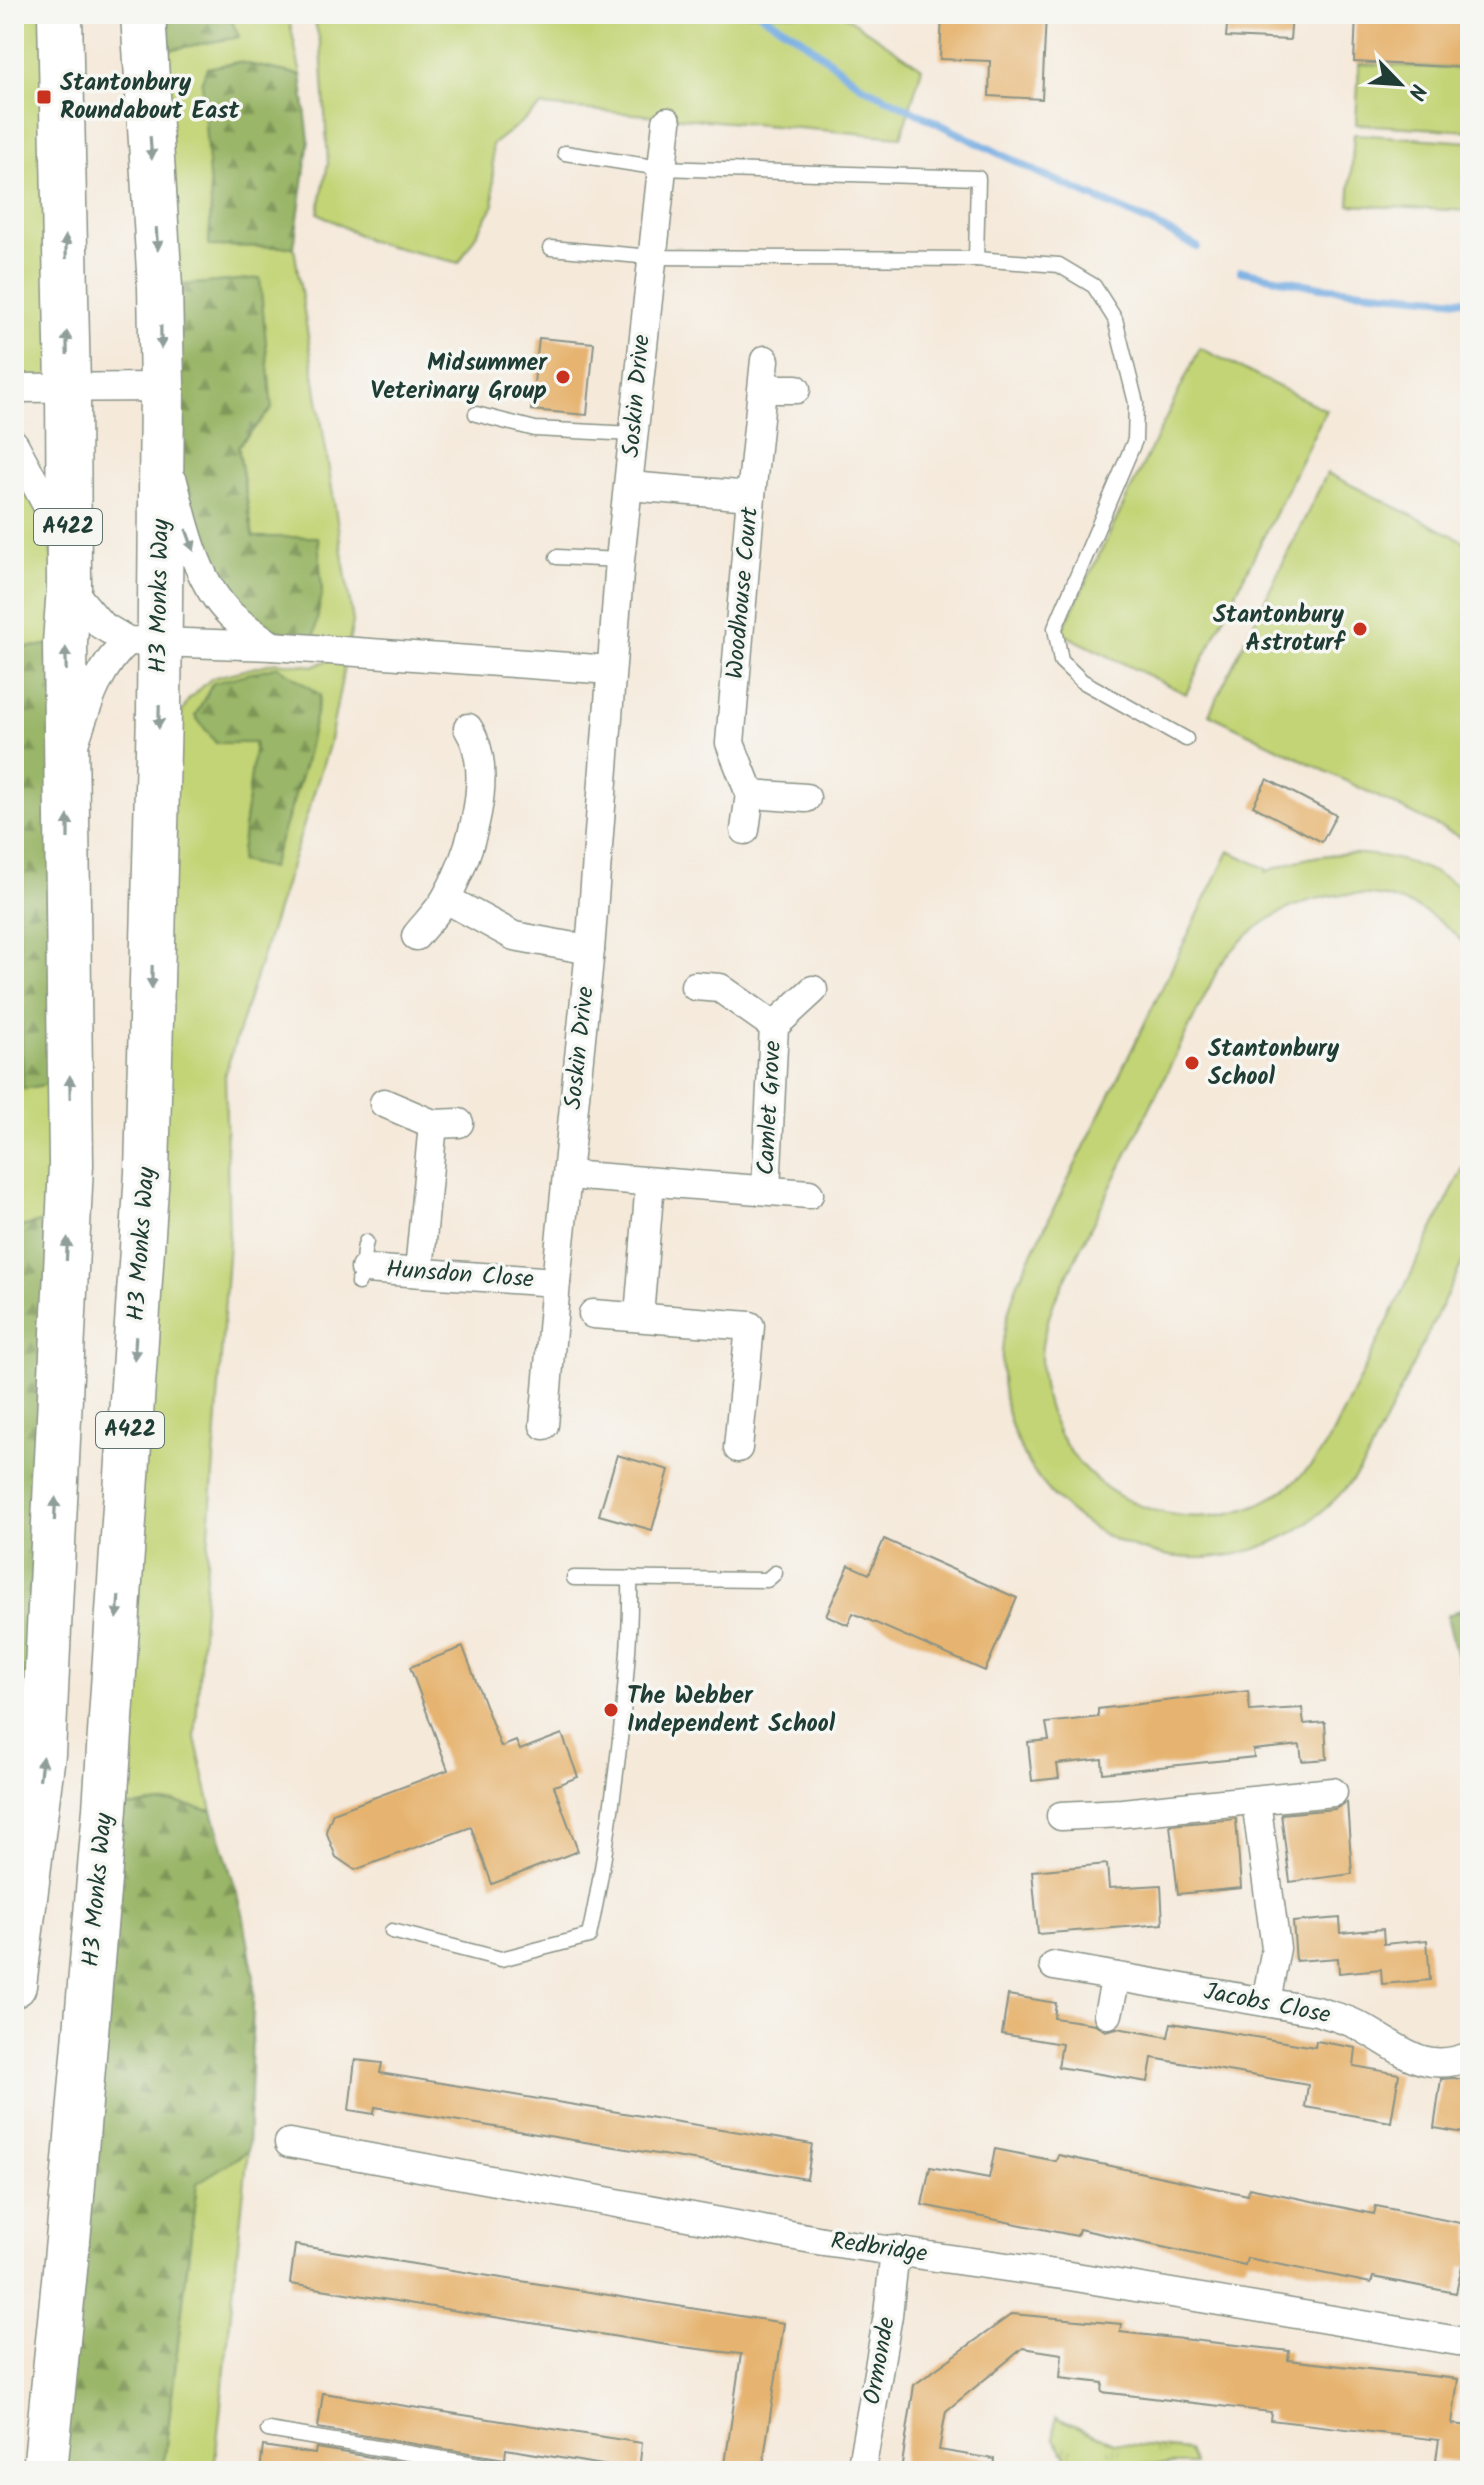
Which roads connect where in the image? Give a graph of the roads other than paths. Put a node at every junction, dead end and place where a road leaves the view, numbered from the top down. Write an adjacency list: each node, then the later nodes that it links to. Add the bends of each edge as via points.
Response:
1 (60, 14): 10 (main road, A422, one-way to 1)
2 (143, 14): 11 (main road, H3 Monks Way / A422, one-way to 11)
3 (667, 122): 5 (street, Soskin Drive)
4 (565, 153): 5 (lane)
5 (660, 168): 7 (street, Soskin Drive); 8 (lane, via 978,178)
6 (551, 248): 7 (lane)
7 (651, 257): 8 (lane); 16 (street, Soskin Drive)
8 (976, 259): 28 (lane, via 1059,265 1094,286 1115,319 1136,403 1135,440 1055,628 1061,661 1082,681)
9 (765, 360): 13 (street, Woodhouse Court)
10 (68, 387): 11 (street); 12 (street); 23 (main road, A422)
11 (162, 387): 17 (main road, H3 Monks Way / A422)
12 (14, 388)
13 (763, 389): 14 (street); 20 (street, Woodhouse Court)
14 (796, 389)
15 (476, 414): 16 (lane, via 535,429)
16 (633, 434): 19 (street, Soskin Drive)
17 (162, 438): 24 (main road, H3 Monks Way / A422); 25 (street, one-way to 25, via 186,530 212,591 231,615)
18 (14, 444): 23 (street, via 42,492)
19 (629, 486): 20 (street); 22 (street, Soskin Drive)
20 (751, 496): 30 (street, Woodhouse Court, via 730,743)
21 (557, 557): 22 (lane)
22 (620, 560): 26 (street, Soskin Drive)
23 (68, 566): 24 (street, via 101,625); 29 (main road, A422, one-way to 23)
24 (144, 642): 25 (street); 29 (street, via 113,655 91,697); 68 (main road, H3 Monks Way / A422, one-way to 68, via 147,1173 104,1824)
25 (272, 646): 26 (street)
26 (611, 670): 35 (street, Soskin Drive)
27 (478, 732): 33 (street, via 481,789 475,825)
28 (1186, 739)
29 (67, 765): 60 (main road, A422, one-way to 29, via 43,1754 69,1202)
30 (750, 794): 31 (street); 32 (street, Woodhouse Court)
31 (806, 798)
32 (745, 830)
33 (446, 899): 34 (street); 35 (street, via 514,936)
34 (416, 936)
35 (590, 950): 40 (street, Soskin Drive)
36 (695, 986): 38 (street, Camlet Grove, via 720,988)
37 (813, 990): 38 (street, Camlet Grove)
38 (774, 1026): 42 (street, Camlet Grove)
39 (384, 1103): 45 (street, via 446,1123)
40 (568, 1175): 41 (street, Camlet Grove); 46 (street, Soskin Drive)
41 (650, 1182): 42 (street, Camlet Grove); 48 (street)
42 (766, 1190): 43 (street, Camlet Grove)
43 (809, 1194)
44 (363, 1265): 45 (street, Hunsdon Close)
45 (419, 1271): 46 (street, Hunsdon Close)
46 (556, 1282): 49 (street, Soskin Drive)
47 (593, 1314): 48 (street)
48 (639, 1316): 50 (street, via 750,1326)
49 (544, 1425)
50 (738, 1448)
51 (775, 1573): 53 (lane, via 767,1580)
52 (574, 1578): 53 (lane)
53 (630, 1578): 57 (lane, via 619,1748 589,1936 501,1959)
54 (1333, 1792): 55 (street)
55 (1256, 1801): 56 (street, via 1124,1823); 61 (street, via 1276,1948)
56 (1061, 1816)
57 (392, 1931)
58 (1054, 1966): 59 (street, Jacobs Close)
59 (1116, 1977): 61 (street, Jacobs Close); 62 (street)
60 (14, 1985)
61 (1266, 2002): 63 (street, Jacobs Close, via 1352,2022 1424,2062 1450,2065)
62 (1108, 2014)
63 (1470, 2056)
64 (289, 2143): 65 (street, Redbridge)
65 (895, 2250): 66 (street, Redbridge); 70 (street, Ormonde)
66 (1470, 2343)
67 (268, 2430): 69 (lane)
68 (45, 2471)
69 (517, 2471)
70 (861, 2471)

